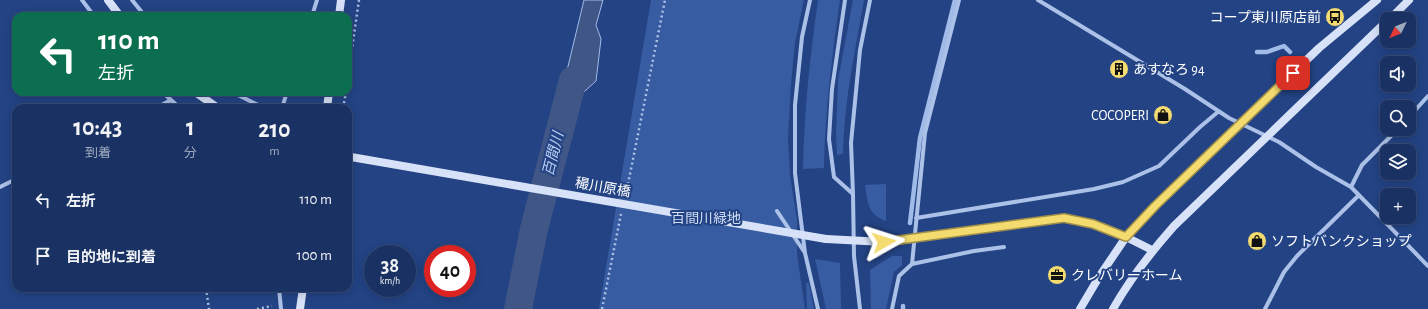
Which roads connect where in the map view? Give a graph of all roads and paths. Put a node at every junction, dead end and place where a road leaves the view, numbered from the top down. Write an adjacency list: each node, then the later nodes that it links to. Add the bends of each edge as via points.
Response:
1 (82, 0): 15 (street)
2 (108, 0): 16 (street)
3 (132, 0): 17 (street)
4 (317, 0): 18 (street)
5 (341, 0): 19 (street)
6 (359, 0): 22 (path)
7 (665, 0): 43 (path)
8 (810, 0): 51 (street, via 802,37 795,105 795,173)
9 (845, 0): 41 (street, via 832,89 829,139 834,177)
10 (870, 0): 41 (street, via 860,50 851,144)
11 (959, 0): 46 (street, via 925,133)
12 (1038, 0): 33 (street)
13 (1377, 0): 34 (street, via 1319,48)
14 (1409, 0): 20 (street)
15 (91, 12)
16 (117, 12)
17 (142, 12)
18 (313, 12)
19 (340, 12)
20 (1397, 12)
21 (1380, 29): 36 (street)
22 (352, 48)
23 (166, 96): 27 (street)
24 (201, 96): 30 (street)
25 (240, 96): 31 (street)
26 (1428, 96): 32 (street)
27 (171, 100): 28 (street); 29 (street)
28 (164, 104)
29 (176, 104)
30 (212, 104)
31 (256, 104)
32 (1416, 109)
33 (1219, 111): 34 (street); 46 (street, via 1159,166 1124,182)
34 (1240, 124): 36 (street); 47 (street)
35 (1391, 136): 40 (street, via 1362,165)
36 (1266, 137): 40 (street, via 1279,142); 50 (street)
37 (352, 157): 48 (street, 穝川原橋, bridge)
38 (12, 181): 39 (street)
39 (0, 187)
40 (1351, 187): 42 (street)
41 (853, 194): 48 (street)
42 (1358, 196): 53 (street); 67 (street, via 1296,256 1284,272)
43 (624, 202)
44 (622, 209): 61 (path)
45 (777, 211): 51 (street)
46 (916, 218): 52 (street)
47 (1126, 237): 48 (street, 穝川原橋, bridge, via 1093,224 1064,218 898,241); 50 (street, 穝川原橋); 65 (street)
48 (853, 242): 63 (street)
49 (1004, 247): 52 (street, via 974,250)
50 (1152, 250): 66 (street)
51 (805, 253): 62 (street)
52 (912, 264): 64 (street, via 899,276)
53 (1428, 266)
54 (207, 292): 58 (path)
55 (279, 292): 57 (street)
56 (302, 292): 60 (street)
57 (280, 307): 59 (path)
58 (209, 309)
59 (257, 309)
60 (300, 309)
61 (602, 309)
62 (818, 309)
63 (860, 309)
64 (892, 309)
65 (1080, 309)
66 (1113, 309)
67 (1264, 309)

